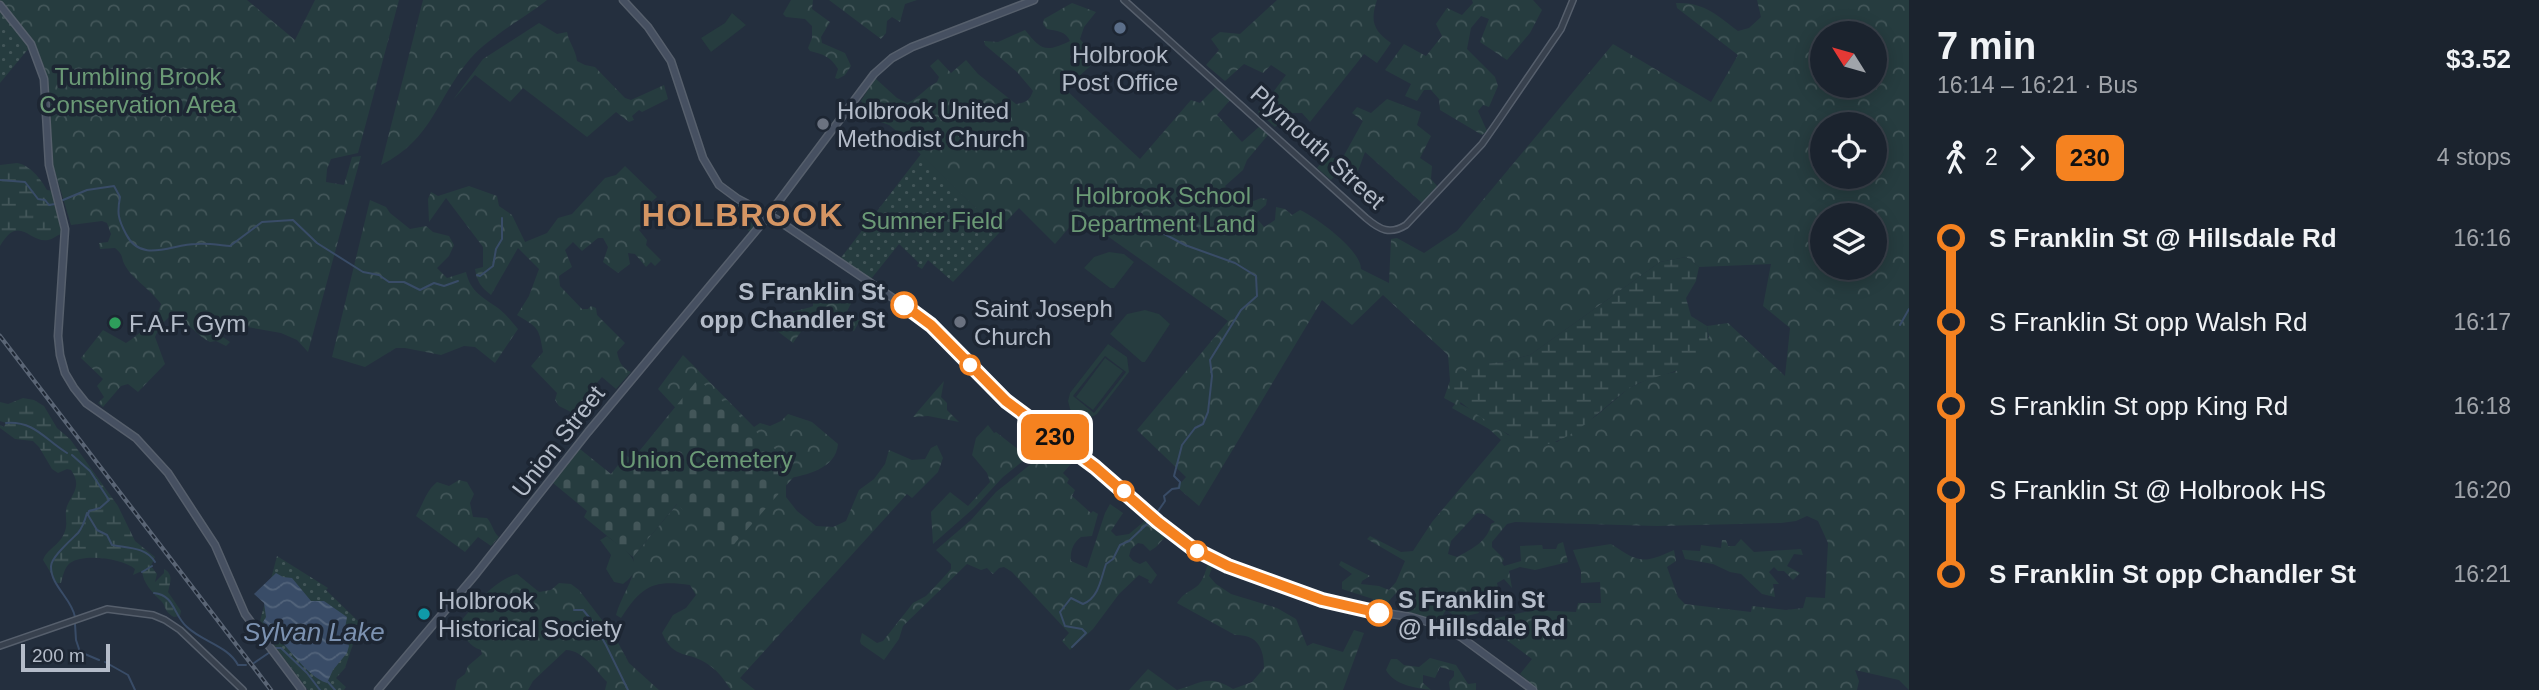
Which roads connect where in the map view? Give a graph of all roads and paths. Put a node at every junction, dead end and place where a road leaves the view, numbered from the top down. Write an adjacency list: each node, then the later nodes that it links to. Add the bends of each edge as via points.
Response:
1 (623, 0): 6 (main road, via 671,61 712,177)
2 (1034, 0): 6 (main road, via 917,44 888,61)
3 (1124, 0): 4 (street, Plymouth Street, via 1366,218 1380,230 1390,231 1406,225 1482,144 1555,38)
4 (1573, 0)
5 (0, 5): 9 (main road, via 34,50 44,79 50,169 65,232 58,334 64,369 84,401 138,440 168,473 215,545 243,611)
6 (768, 215): 10 (main road, Union Street); 11 (main road, via 924,319 1006,401 1192,548 1326,601 1438,625)
7 (0, 646): 8 (street, via 107,609 153,615 180,630)
8 (243, 690)
9 (302, 690)
10 (378, 690)
11 (1532, 690)

